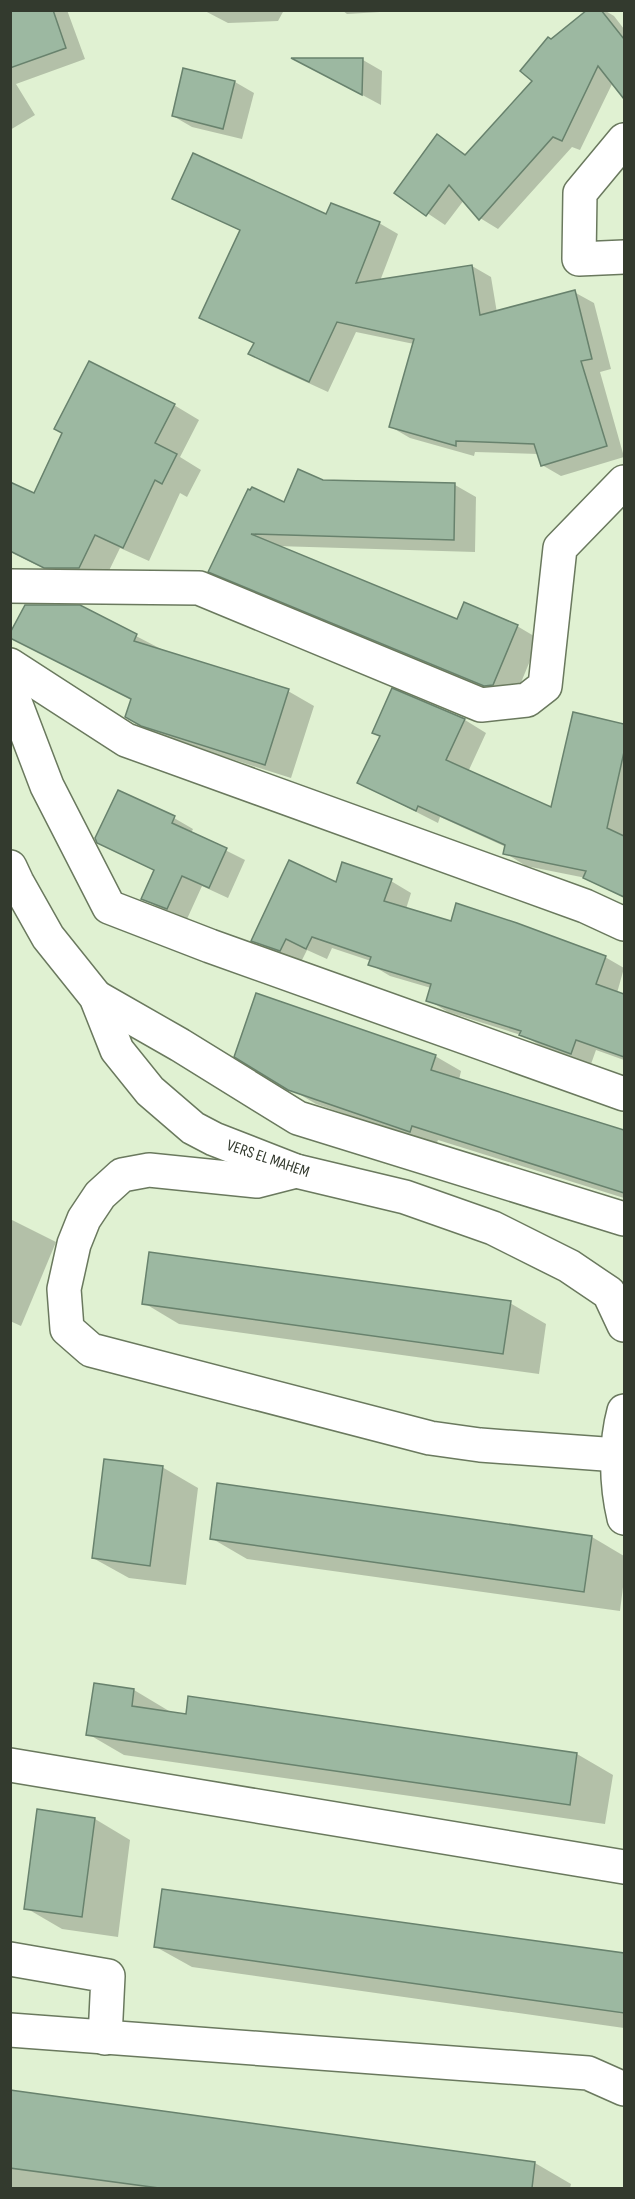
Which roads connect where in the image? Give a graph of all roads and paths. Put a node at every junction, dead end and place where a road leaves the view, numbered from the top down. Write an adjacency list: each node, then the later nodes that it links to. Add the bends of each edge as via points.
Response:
1 (624, 140): 2 (street, via 580,193 579,259)
2 (624, 257)
3 (624, 482): 4 (street, via 560,548 545,686 527,700 481,705 199,588)
4 (10, 586)
5 (10, 665): 8 (street, via 126,740 585,906)
6 (10, 689): 10 (street, via 47,786 109,907)
7 (10, 867): 9 (street, VERS EL MAHEM, via 48,937)
8 (624, 924)
9 (96, 996): 11 (street, VERS EL MAHEM, via 117,1050 150,1091 193,1128); 12 (street, via 298,1118)
10 (624, 1094)
11 (296, 1171): 13 (street, VERS EL MAHEM, via 405,1197 493,1228 569,1266 609,1293); 15 (street, via 257,1182 149,1170 122,1175 100,1196 84,1219 74,1244 64,1289 67,1329 91,1350 430,1438)
12 (624, 1219)
13 (624, 1325)
14 (624, 1411): 15 (street)
15 (618, 1455): 16 (street)
16 (624, 1518)
17 (10, 1765): 18 (street)
18 (624, 1868)
19 (10, 1959): 21 (street, via 108,1976)
20 (10, 2030): 21 (street)
21 (105, 2038): 22 (street, via 588,2073)
22 (624, 2089)

